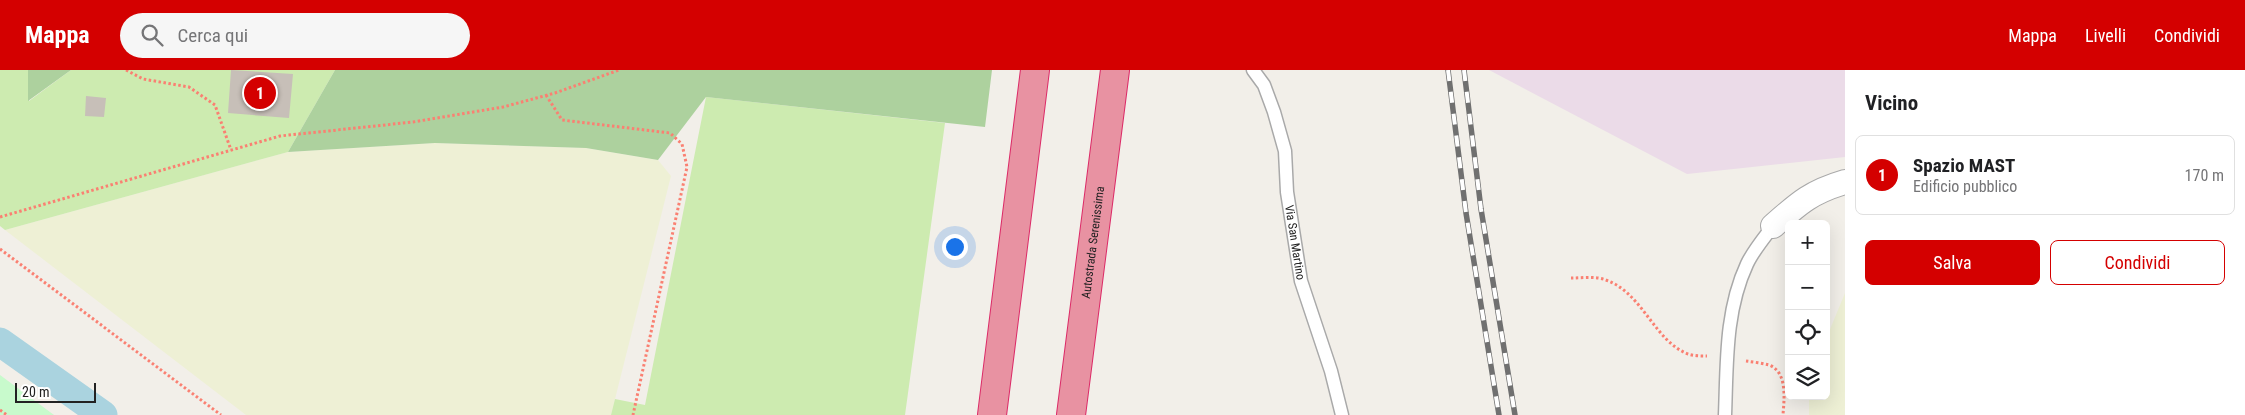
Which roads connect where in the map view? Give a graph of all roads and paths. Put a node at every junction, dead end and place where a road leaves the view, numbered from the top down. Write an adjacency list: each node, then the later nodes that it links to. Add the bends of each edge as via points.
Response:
1 (126, 70): 7 (path, via 143,79 189,87 215,105)
2 (619, 70): 6 (path)
3 (1035, 70): 18 (highway)
4 (1115, 70): 19 (highway, Autostrada Serenissima)
5 (1253, 70): 20 (lane, Via San Martino, via 1264,85 1285,151 1287,192 1301,280)
6 (546, 95): 7 (path, via 503,107 413,122 280,136); 17 (path, via 562,120 670,132 682,144 687,167)
7 (231, 150): 9 (path)
8 (1845, 182): 10 (street, via 1802,200)
9 (0, 217)
10 (1773, 226): 13 (lane, via 1748,263 1737,292 1729,329)
11 (0, 249): 16 (path)
12 (1571, 278): 13 (path, via 1604,279 1620,286 1677,349 1690,355)
13 (1728, 357): 21 (lane); 22 (path, via 1771,366 1780,376 1785,390)
14 (0, 410): 15 (path)
15 (7, 415)
16 (221, 415)
17 (633, 415)
18 (992, 415)
19 (1071, 415)
20 (1342, 415)
21 (1725, 415)
22 (1784, 415)

